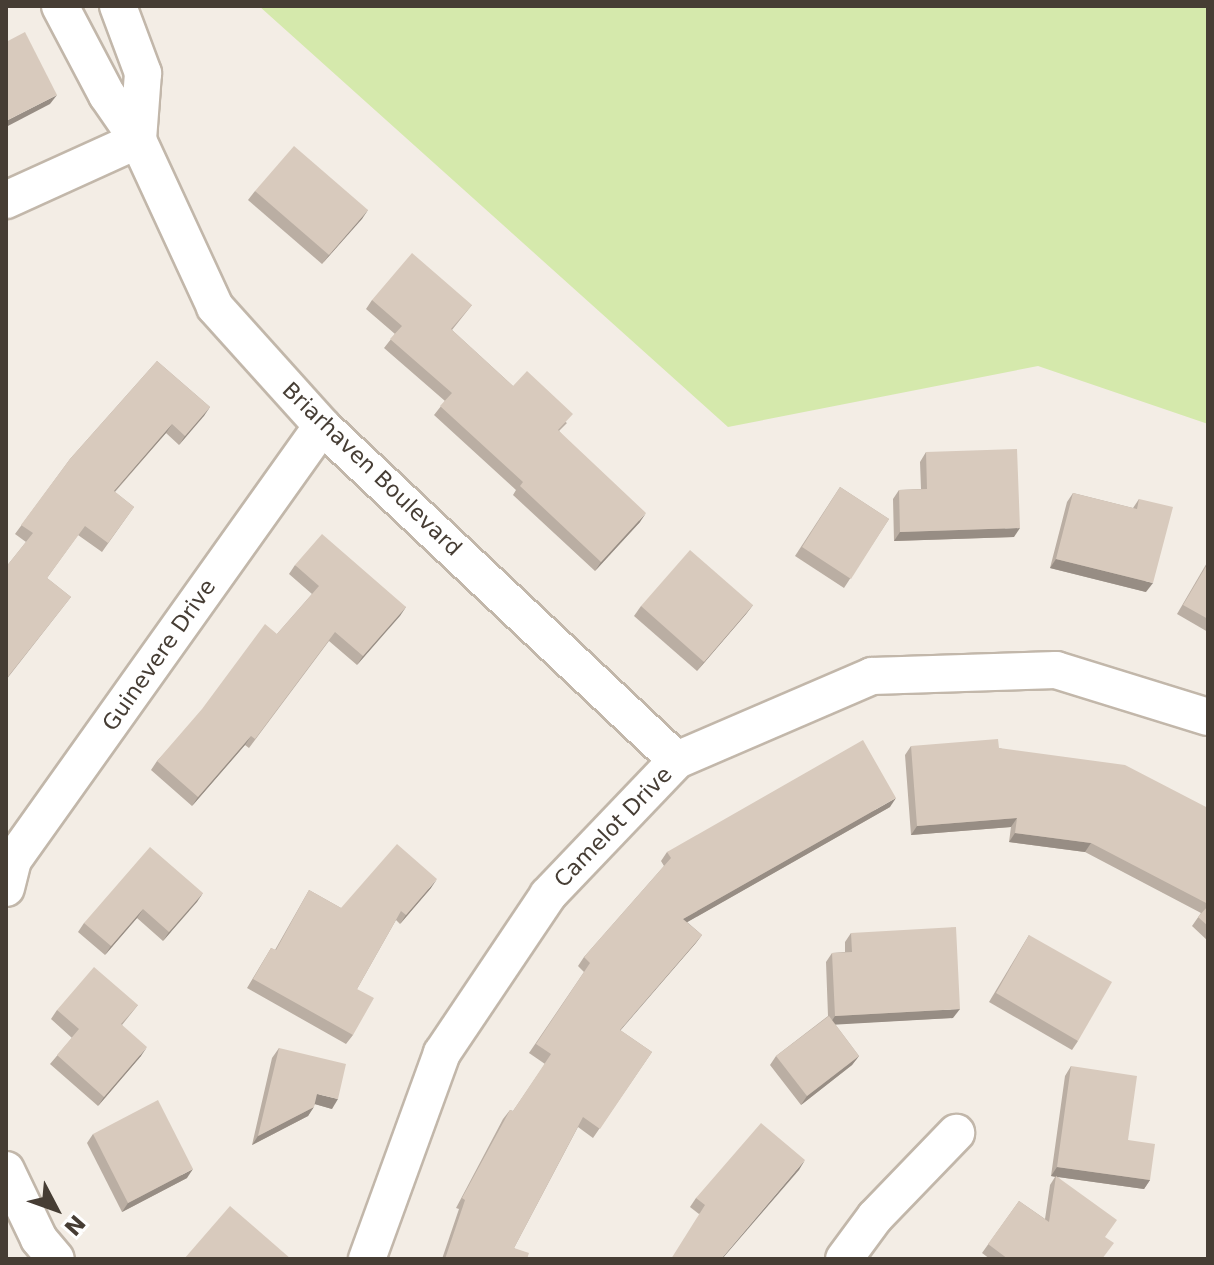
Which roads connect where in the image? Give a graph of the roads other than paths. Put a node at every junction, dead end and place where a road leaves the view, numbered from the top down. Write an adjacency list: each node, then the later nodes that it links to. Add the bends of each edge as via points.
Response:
1 (60, 6): 3 (street, Briarhaven Boulevard, via 107,95)
2 (118, 6): 3 (street, via 143,73)
3 (138, 140): 4 (street); 5 (street, Briarhaven Boulevard, via 215,307)
4 (6, 200)
5 (322, 426): 7 (street, Briarhaven Boulevard); 8 (street, Guinevere Drive, via 13,860)
6 (1208, 717): 7 (street, Camelot Drive, via 1056,670 872,676)
7 (677, 760): 12 (street, Camelot Drive, via 548,895 442,1053)
8 (6, 888)
9 (956, 1133): 13 (street, via 875,1217)
10 (6, 1170): 11 (street, via 39,1239)
11 (56, 1259)
12 (367, 1259)
13 (844, 1259)

